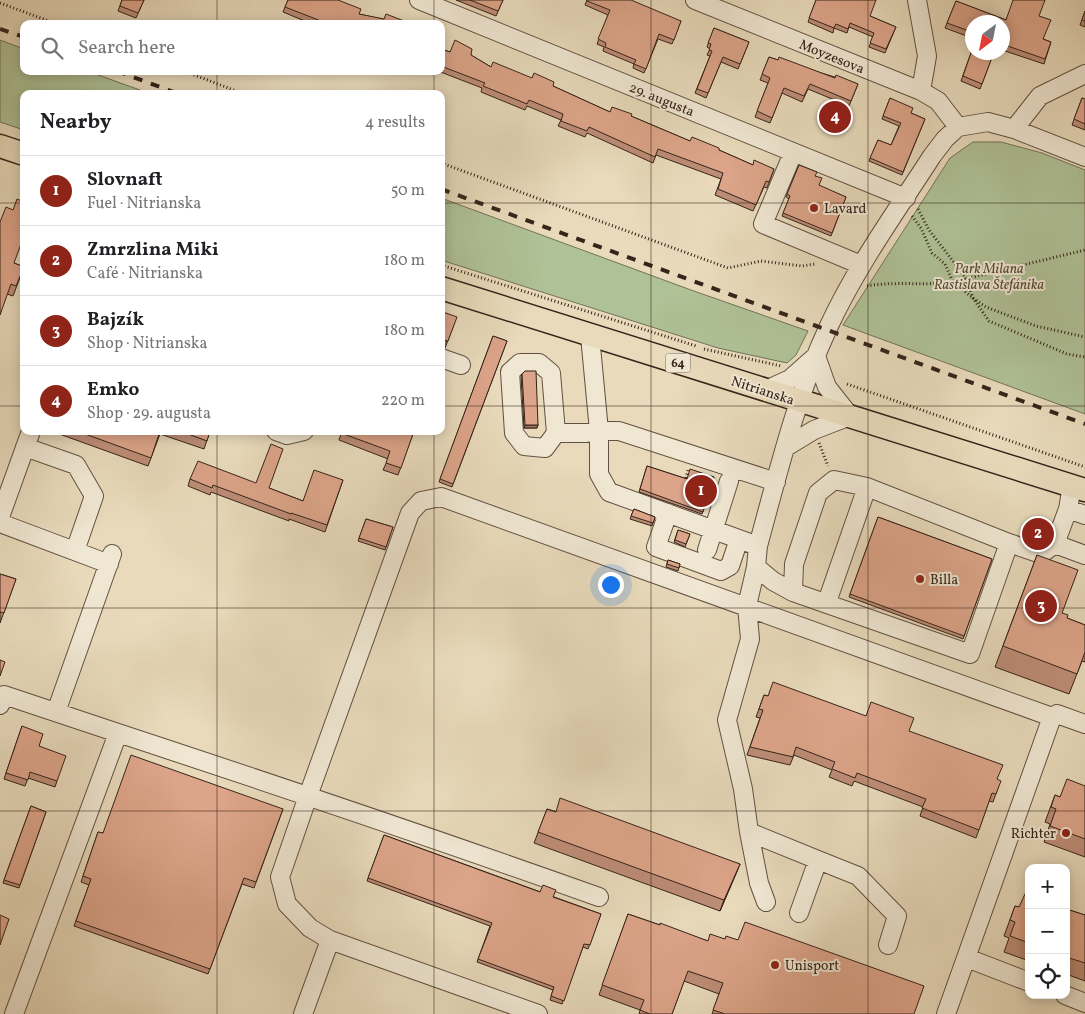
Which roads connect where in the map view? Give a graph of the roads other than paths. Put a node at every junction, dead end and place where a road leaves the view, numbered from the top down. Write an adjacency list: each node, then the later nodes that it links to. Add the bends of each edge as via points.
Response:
1 (419, 0): 10 (street, 29. augusta)
2 (695, 0): 5 (street, Moyzesova)
3 (916, 0): 5 (street, via 926,56)
4 (1085, 74): 7 (street, via 1040,96)
5 (921, 90): 6 (street, Moyzesova, via 938,101)
6 (958, 127): 7 (street, via 988,122); 12 (street, via 932,156)
7 (1014, 129): 11 (street)
8 (0, 146): 9 (main road)
9 (20, 153)
10 (793, 153): 12 (street, 29. augusta); 13 (street, via 763,224)
11 (1085, 158)
12 (908, 205): 13 (street)
13 (861, 265): 16 (street, via 830,322)
14 (445, 289): 15 (main road, Nitrianska / 64)
15 (590, 336): 19 (main road, Nitrianska / 64); 22 (street)
16 (816, 356): 19 (street, via 790,378); 20 (street); 21 (street, via 827,387)
17 (445, 359): 18 (street)
18 (461, 365)
19 (766, 390): 20 (main road, Nitrianska / 64)
20 (800, 402): 21 (main road, Nitrianska / 64); 25 (street)
21 (850, 416): 25 (street, via 814,430); 29 (main road, Nitrianska / 64)
22 (599, 431): 23 (street); 27 (street, via 619,431); 31 (street, via 599,474 609,492)
23 (556, 433): 23 (street, via 551,373 539,363 520,363 510,372 514,432 524,446 545,448)
24 (28, 439): 33 (street); 41 (street, via 76,465 94,496)
25 (786, 447): 27 (street)
26 (729, 481): 35 (street)
27 (776, 482): 39 (street)
28 (867, 488): 37 (street); 44 (street, via 834,480 818,493 794,564); 45 (street)
29 (1078, 488): 30 (street)
30 (1068, 509): 32 (street); 38 (street)
31 (668, 513): 35 (street); 36 (street, via 656,548 721,570 730,566)
32 (1085, 515)
33 (0, 517)
34 (0, 523): 41 (street)
35 (713, 530): 36 (street); 40 (street)
36 (739, 539): 39 (street)
37 (1010, 543): 38 (street, via 1040,554); 45 (street, via 970,654)
38 (1055, 544): 42 (street)
39 (758, 546): 43 (street)
40 (707, 550)
41 (75, 551): 48 (street, via 110,559)
42 (1085, 554)
43 (756, 567): 44 (street); 46 (street)
44 (793, 592): 45 (street)
45 (827, 602)
46 (748, 606): 49 (street); 52 (street, via 441,497 421,501 410,513); 53 (street, via 750,639 727,720)
47 (0, 705): 48 (street, via 4,695)
48 (56, 712): 51 (street)
49 (1052, 717): 50 (street, via 1057,714); 60 (street)
50 (1085, 724)
51 (118, 733): 52 (street); 64 (street)
52 (308, 796): 55 (street); 58 (street, via 280,877 287,904 310,928)
53 (749, 832): 54 (street); 56 (street, via 759,884)
54 (818, 860): 57 (street); 59 (street, via 858,876 897,916)
55 (599, 897)
56 (766, 902)
57 (799, 913)
58 (330, 940): 65 (street); 66 (street)
59 (888, 946)
60 (967, 958): 61 (street); 67 (street)
61 (1025, 980)
62 (1070, 997): 63 (street)
63 (1085, 1003)
64 (14, 1014)
65 (303, 1014)
66 (538, 1014)
67 (946, 1014)

